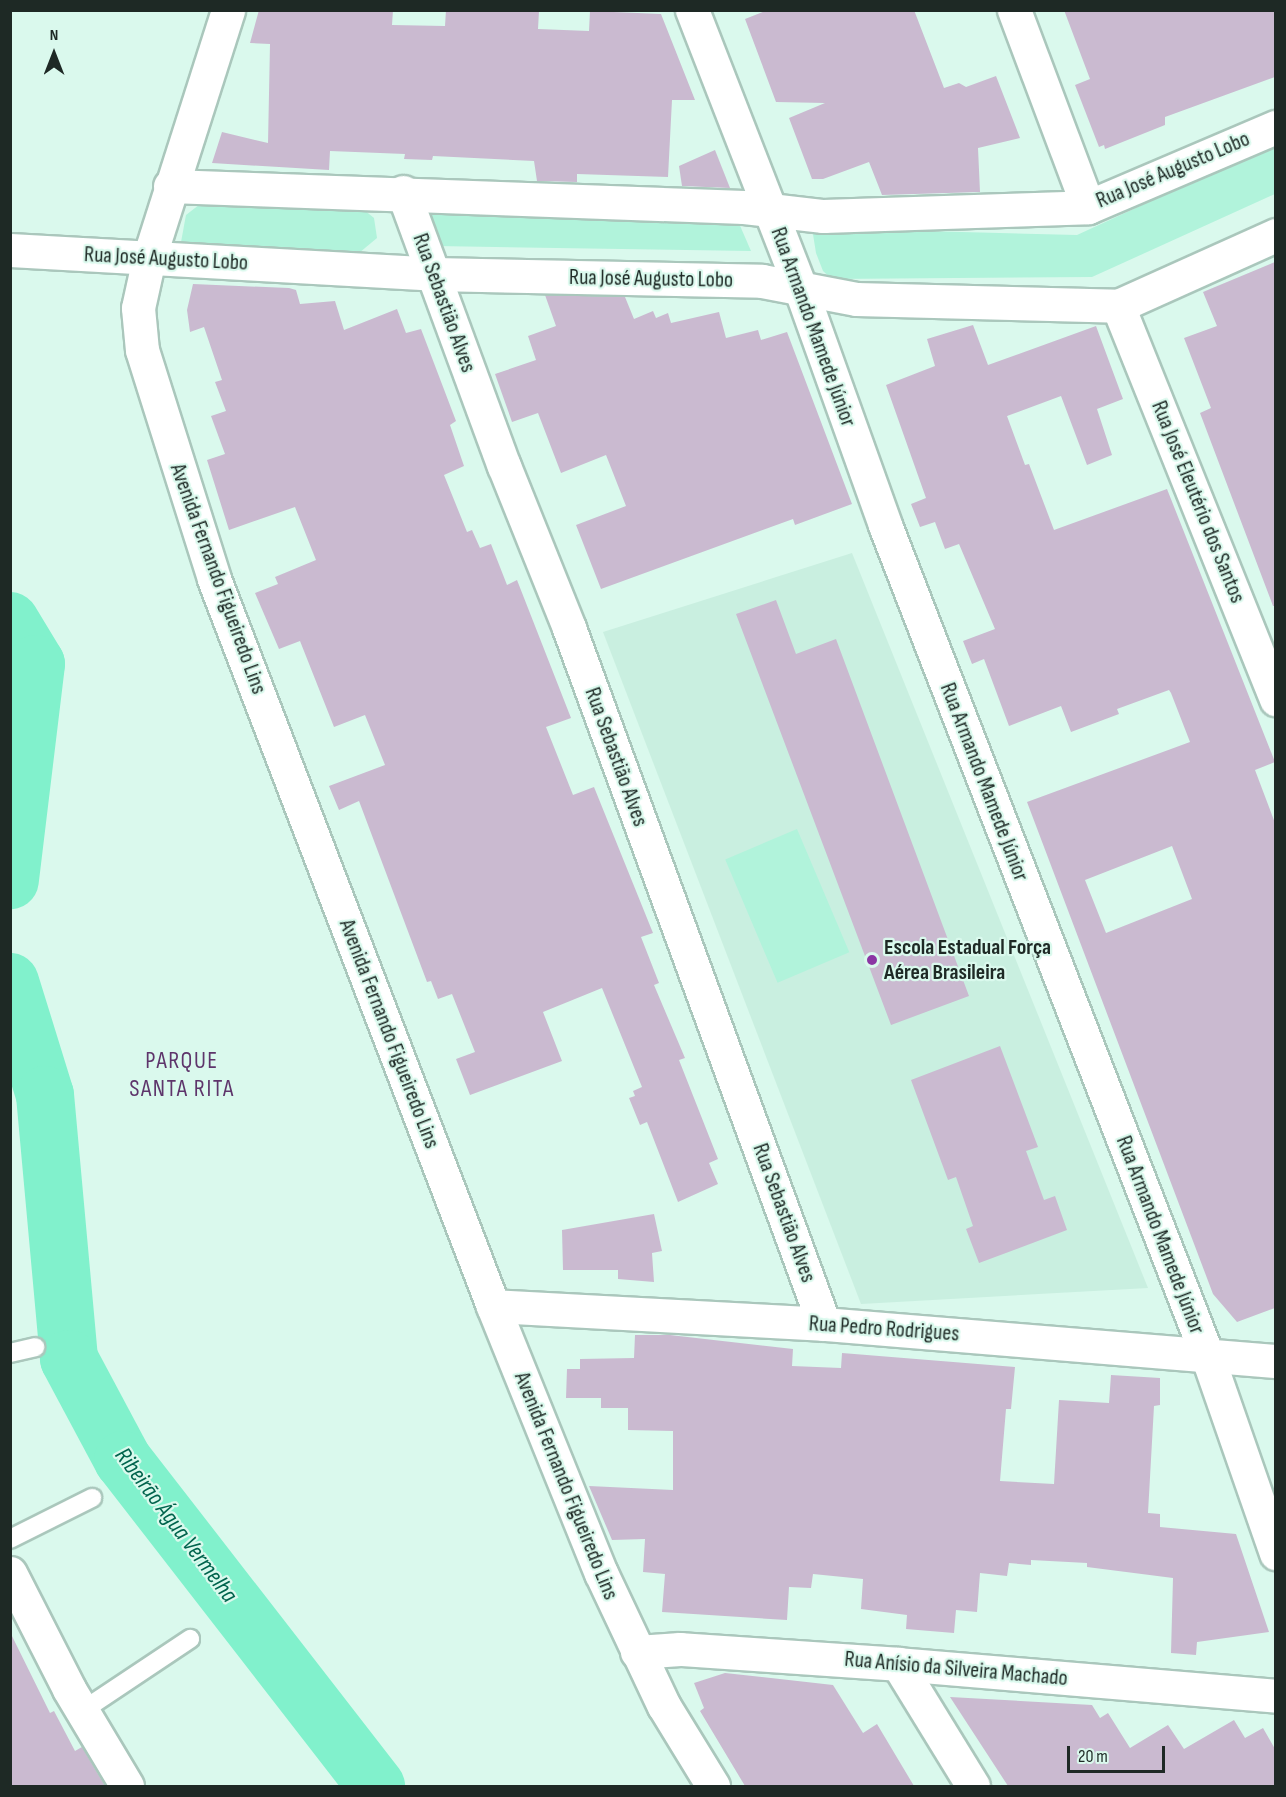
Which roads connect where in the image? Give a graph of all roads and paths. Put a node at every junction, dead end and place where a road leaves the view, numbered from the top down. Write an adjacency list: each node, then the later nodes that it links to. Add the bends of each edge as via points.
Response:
1 (228, 10): 5 (street, Avenida Fernando Figueiredo Lins)
2 (692, 10): 8 (street, Rua Armando Mamede Júnior)
3 (1014, 10): 7 (street)
4 (1275, 127): 7 (street, Rua José Augusto Lobo)
5 (170, 186): 6 (street, Rua José Augusto Lobo); 11 (street, Avenida Fernando Figueiredo Lins)
6 (403, 192): 8 (street, Rua José Augusto Lobo); 12 (street, Rua Sebastião Alves)
7 (1088, 207): 8 (street, Rua José Augusto Lobo, via 823,216)
8 (769, 210): 13 (street, Rua Armando Mamede Júnior)
9 (1275, 235): 14 (street, Rua José Augusto Lobo)
10 (10, 250): 11 (street, Rua José Augusto Lobo)
11 (149, 258): 12 (street, Rua José Augusto Lobo); 16 (street, Avenida Fernando Figueiredo Lins, via 138,308 142,350 211,567)
12 (434, 274): 13 (street, Rua José Augusto Lobo, via 762,282); 17 (street, Rua Sebastião Alves, via 504,466 569,628)
13 (801, 290): 14 (street, Rua José Augusto Lobo, via 856,299); 20 (street, Rua Armando Mamede Júnior, via 885,525)
14 (1118, 306): 15 (street, Rua José Eleutério dos Santos)
15 (1275, 700)
16 (493, 1306): 17 (street, Rua Pedro Rodrigues); 27 (street, Avenida Fernando Figueiredo Lins)
17 (824, 1324): 20 (street, Rua Pedro Rodrigues)
18 (35, 1347): 19 (lane)
19 (10, 1353)
20 (1207, 1355): 21 (street, Rua Pedro Rodrigues); 24 (street, Rua Armando Mamede Júnior)
21 (1275, 1361)
22 (92, 1498): 23 (lane)
23 (10, 1539)
24 (1275, 1554)
25 (10, 1573): 30 (street)
26 (190, 1639): 30 (lane)
27 (637, 1652): 28 (street, Rua Anísio da Silveira Machado, via 680,1649); 32 (street, Avenida Fernando Figueiredo Lins)
28 (898, 1664): 29 (street, Rua Anísio da Silveira Machado); 33 (street)
29 (1275, 1696)
30 (82, 1711): 31 (street)
31 (127, 1786)
32 (713, 1786)
33 (973, 1786)

